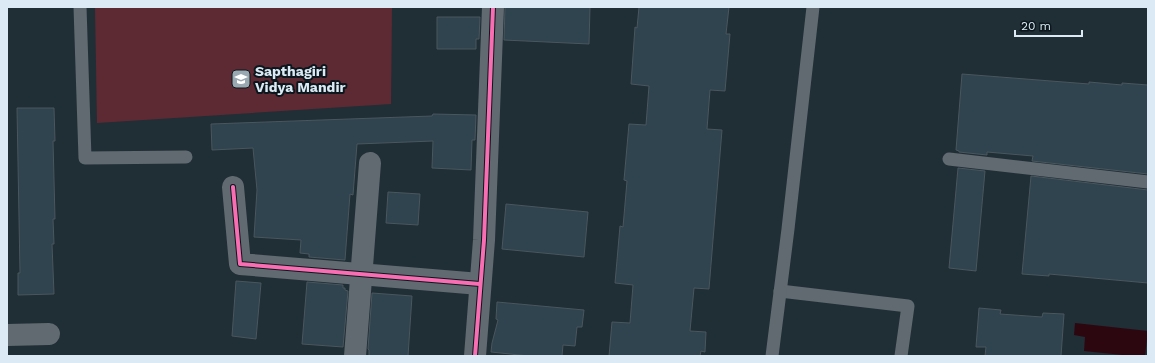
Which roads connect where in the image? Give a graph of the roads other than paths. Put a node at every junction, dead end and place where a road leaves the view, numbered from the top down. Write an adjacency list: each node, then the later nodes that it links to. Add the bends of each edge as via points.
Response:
1 (80, 7): 4 (lane, via 85,158)
2 (493, 7): 10 (street)
3 (813, 7): 11 (lane)
4 (186, 157)
5 (949, 159): 7 (lane)
6 (370, 163): 9 (street)
7 (1148, 182)
8 (233, 187): 9 (street, via 240,264)
9 (362, 274): 10 (street); 14 (street)
10 (480, 284): 15 (street)
11 (780, 291): 16 (lane); 17 (lane, via 908,306)
12 (7, 334): 13 (street)
13 (48, 334)
14 (355, 356)
15 (475, 356)
16 (772, 356)
17 (901, 356)

